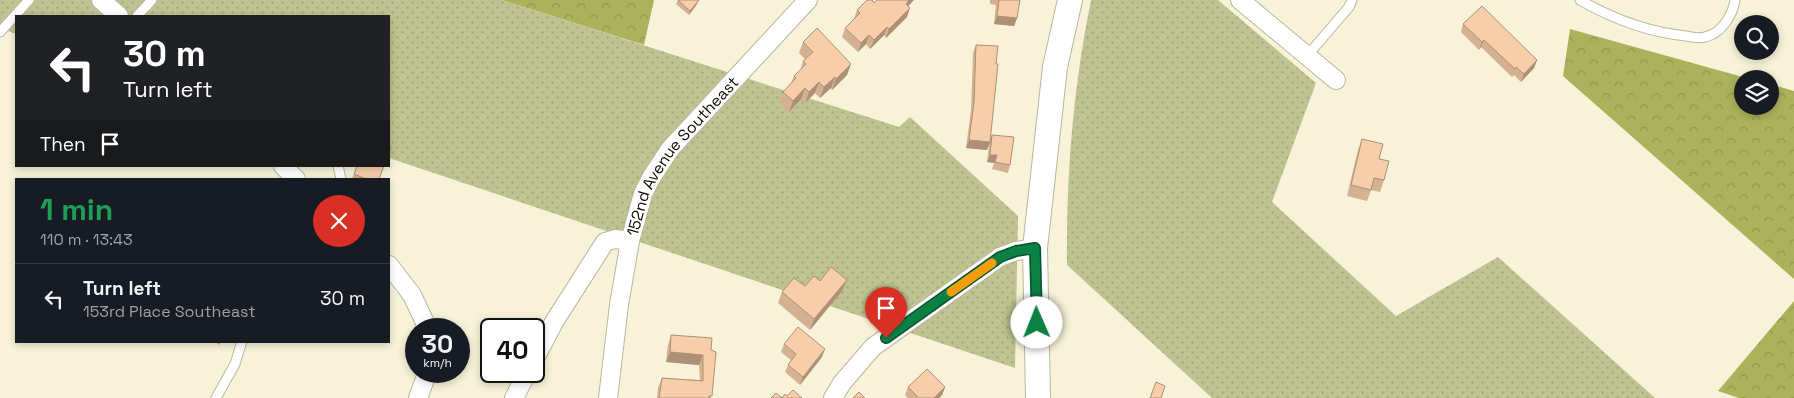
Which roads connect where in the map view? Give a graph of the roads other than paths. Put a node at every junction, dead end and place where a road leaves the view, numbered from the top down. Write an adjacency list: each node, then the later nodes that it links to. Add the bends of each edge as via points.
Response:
1 (29, 0): 10 (lane)
2 (101, 0): 12 (street)
3 (152, 0): 13 (lane)
4 (808, 0): 19 (street, 152nd Avenue Southeast, via 670,149 643,194)
5 (1070, 0): 20 (street, via 1055,67)
6 (1352, 0): 15 (lane)
7 (1580, 0): 8 (lane, via 1606,15 1662,33 1703,38 1713,35 1728,20)
8 (1735, 0)
9 (1243, 1): 15 (street)
10 (15, 15)
11 (15, 15): 14 (lane)
12 (118, 15)
13 (138, 15)
14 (0, 32)
15 (1307, 56): 16 (street)
16 (1336, 80)
17 (283, 167): 18 (street)
18 (295, 178)
19 (630, 240): 23 (street, 152nd Avenue Southeast, via 605,242); 25 (street)
20 (1035, 248): 33 (street, via 1000,257 873,347); 34 (street)
21 (390, 267): 22 (street, via 412,295)
22 (423, 318)
23 (545, 339)
24 (241, 343): 28 (lane, via 235,364)
25 (610, 378): 31 (street); 32 (street)
26 (424, 383): 29 (street)
27 (522, 383): 30 (street)
28 (216, 398)
29 (418, 398)
30 (514, 398)
31 (608, 398)
32 (614, 398)
33 (833, 398)
34 (1038, 398)

